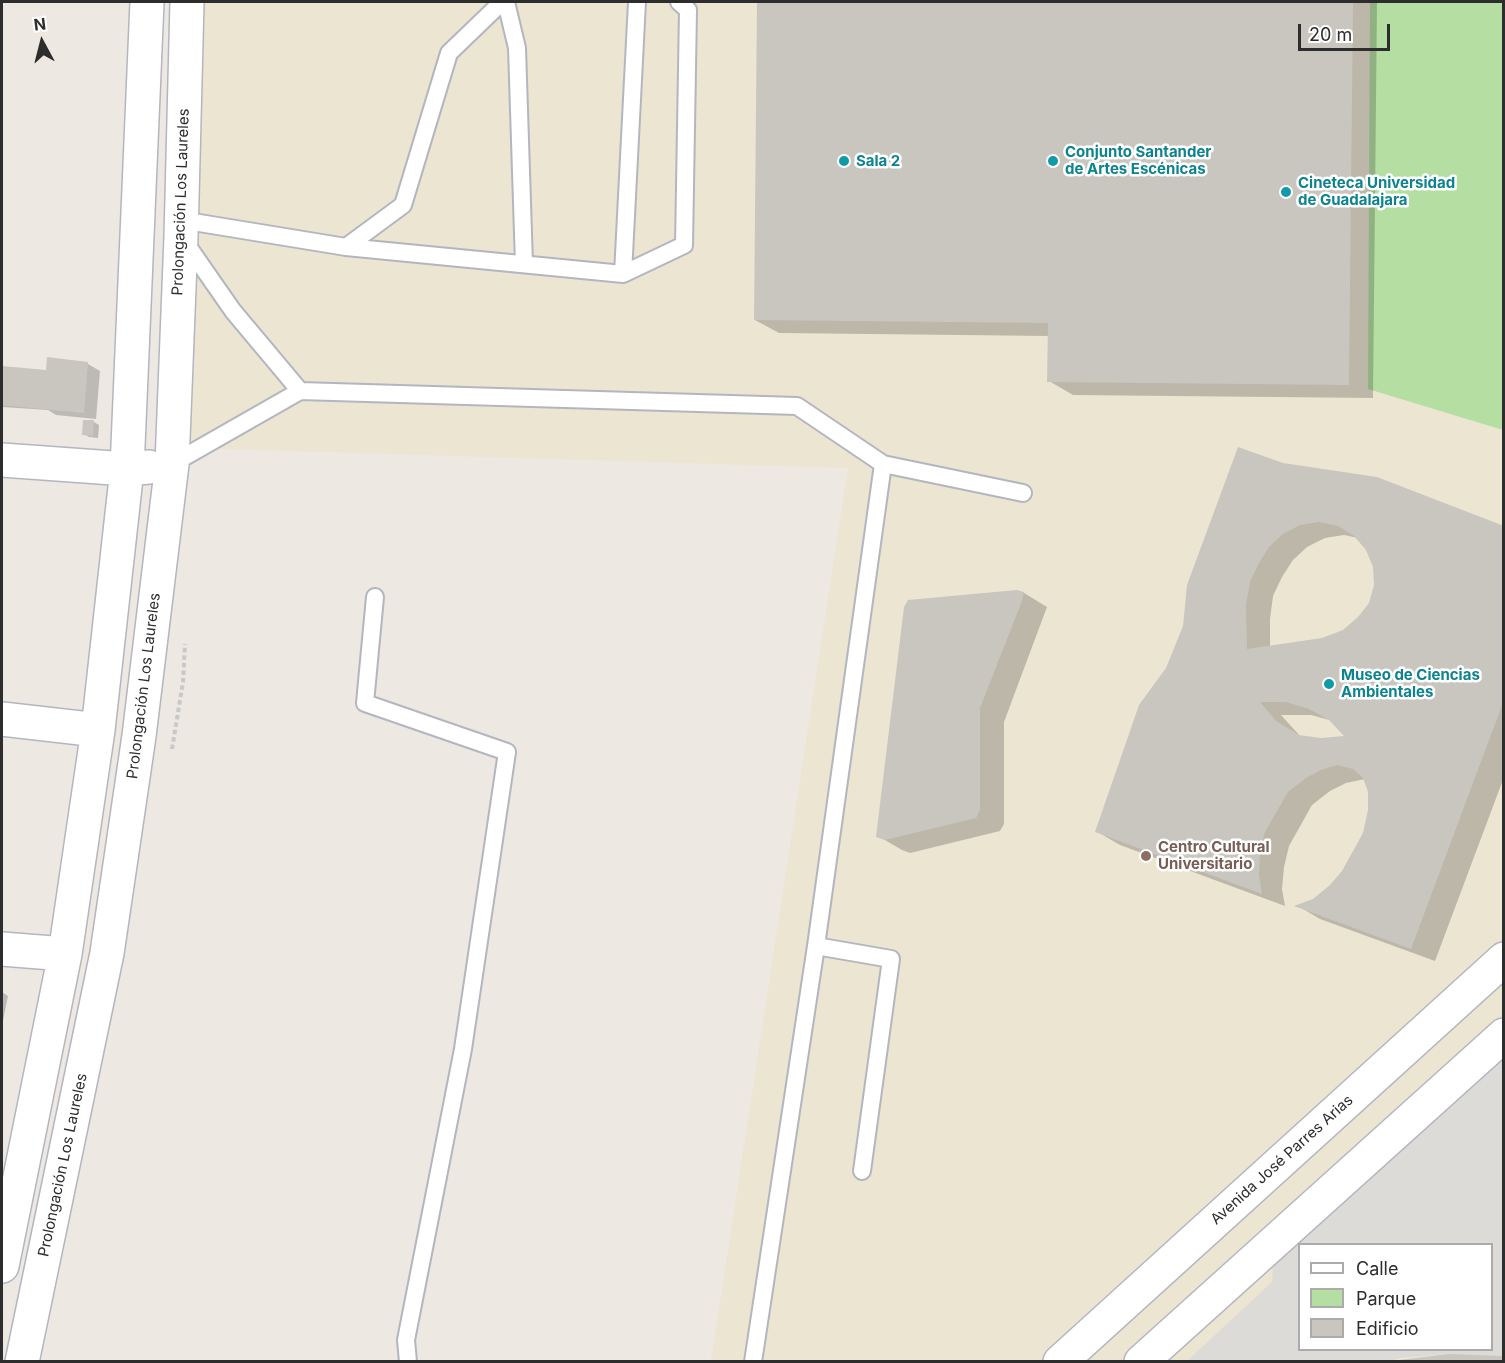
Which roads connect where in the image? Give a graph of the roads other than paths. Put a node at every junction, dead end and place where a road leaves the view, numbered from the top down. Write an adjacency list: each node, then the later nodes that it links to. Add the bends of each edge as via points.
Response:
1 (147, 2): 14 (street)
2 (187, 2): 6 (street, Prolongación Los Laureles)
3 (504, 2): 7 (lane, via 449,53 403,205); 8 (lane, via 517,48)
4 (637, 2): 9 (lane)
5 (679, 2): 9 (lane, via 688,10 684,245)
6 (181, 228): 7 (lane); 10 (lane, via 233,311); 12 (street, Prolongación Los Laureles)
7 (346, 247): 8 (lane)
8 (524, 264): 9 (lane)
9 (623, 274)
10 (300, 391): 12 (lane); 13 (lane, via 797,406)
11 (2, 460): 14 (street)
12 (172, 464): 14 (street); 26 (street, Prolongación Los Laureles, via 139,736 107,953)
13 (883, 464): 15 (lane); 19 (lane)
14 (127, 469): 18 (street)
15 (1023, 493)
16 (375, 597): 27 (lane, via 365,703 507,752 464,1049 406,1340)
17 (2, 719): 18 (street)
18 (98, 730): 21 (street)
19 (816, 946): 24 (lane, via 891,959); 28 (lane)
20 (2, 949): 21 (street)
21 (65, 954): 25 (street)
22 (1503, 959): 29 (street, Avenida José Parres Arias)
23 (1503, 1035): 30 (street)
24 (862, 1171)
25 (2, 1266)
26 (22, 1362)
27 (408, 1362)
28 (753, 1362)
29 (1060, 1362)
30 (1141, 1362)

